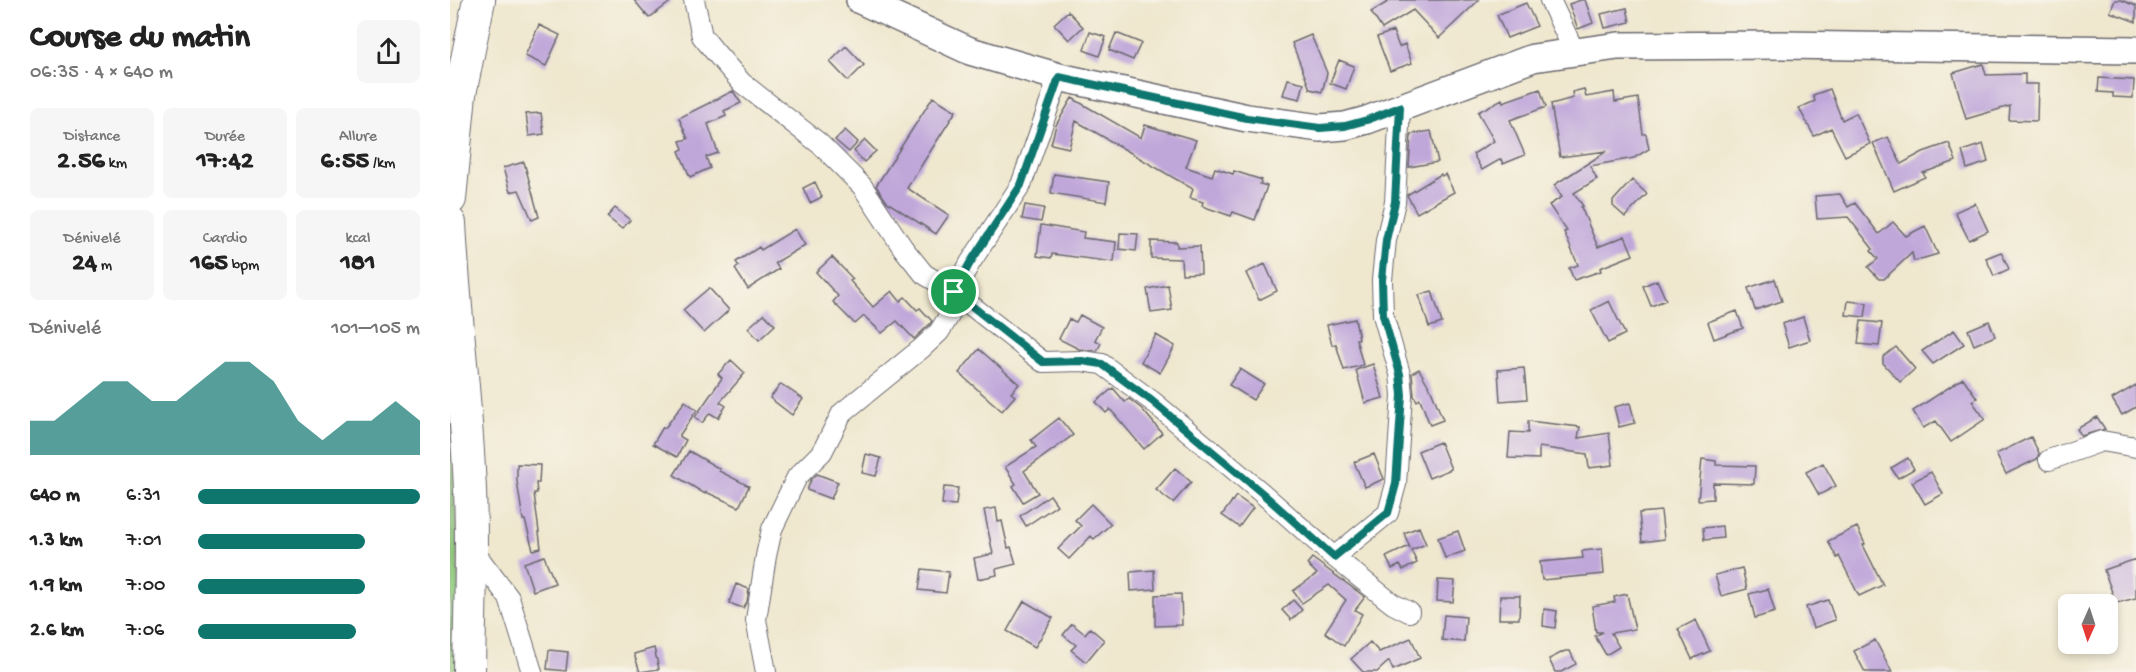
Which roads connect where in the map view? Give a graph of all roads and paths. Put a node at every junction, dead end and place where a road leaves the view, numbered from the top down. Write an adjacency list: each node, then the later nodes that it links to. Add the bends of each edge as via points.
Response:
1 (479, 0): 9 (highway, via 460,94)
2 (694, 0): 11 (street, via 702,36 742,83 820,144 862,186 924,273)
3 (860, 0): 7 (main road, via 970,51)
4 (1550, 0): 6 (street)
5 (2136, 50): 6 (main road, via 1782,45 1618,46)
6 (1574, 51): 8 (main road, via 1533,58)
7 (1059, 77): 8 (main road, via 1247,118 1320,128 1345,126); 11 (street, via 1021,185)
8 (1400, 107): 15 (street, via 1395,202 1382,280 1383,315 1402,395 1396,484 1388,513)
9 (450, 199)
10 (450, 223): 14 (highway)
11 (954, 292): 15 (street, via 1043,362 1102,364 1171,416); 19 (street, via 955,301 939,332 842,413 822,452 797,477 772,529 766,556 756,620)
12 (2136, 447): 13 (street, via 2102,441)
13 (2049, 460)
14 (472, 549): 17 (highway); 18 (street, via 509,598)
15 (1334, 557): 16 (street, via 1393,604)
16 (1409, 612)
17 (469, 672)
18 (532, 672)
19 (766, 672)

